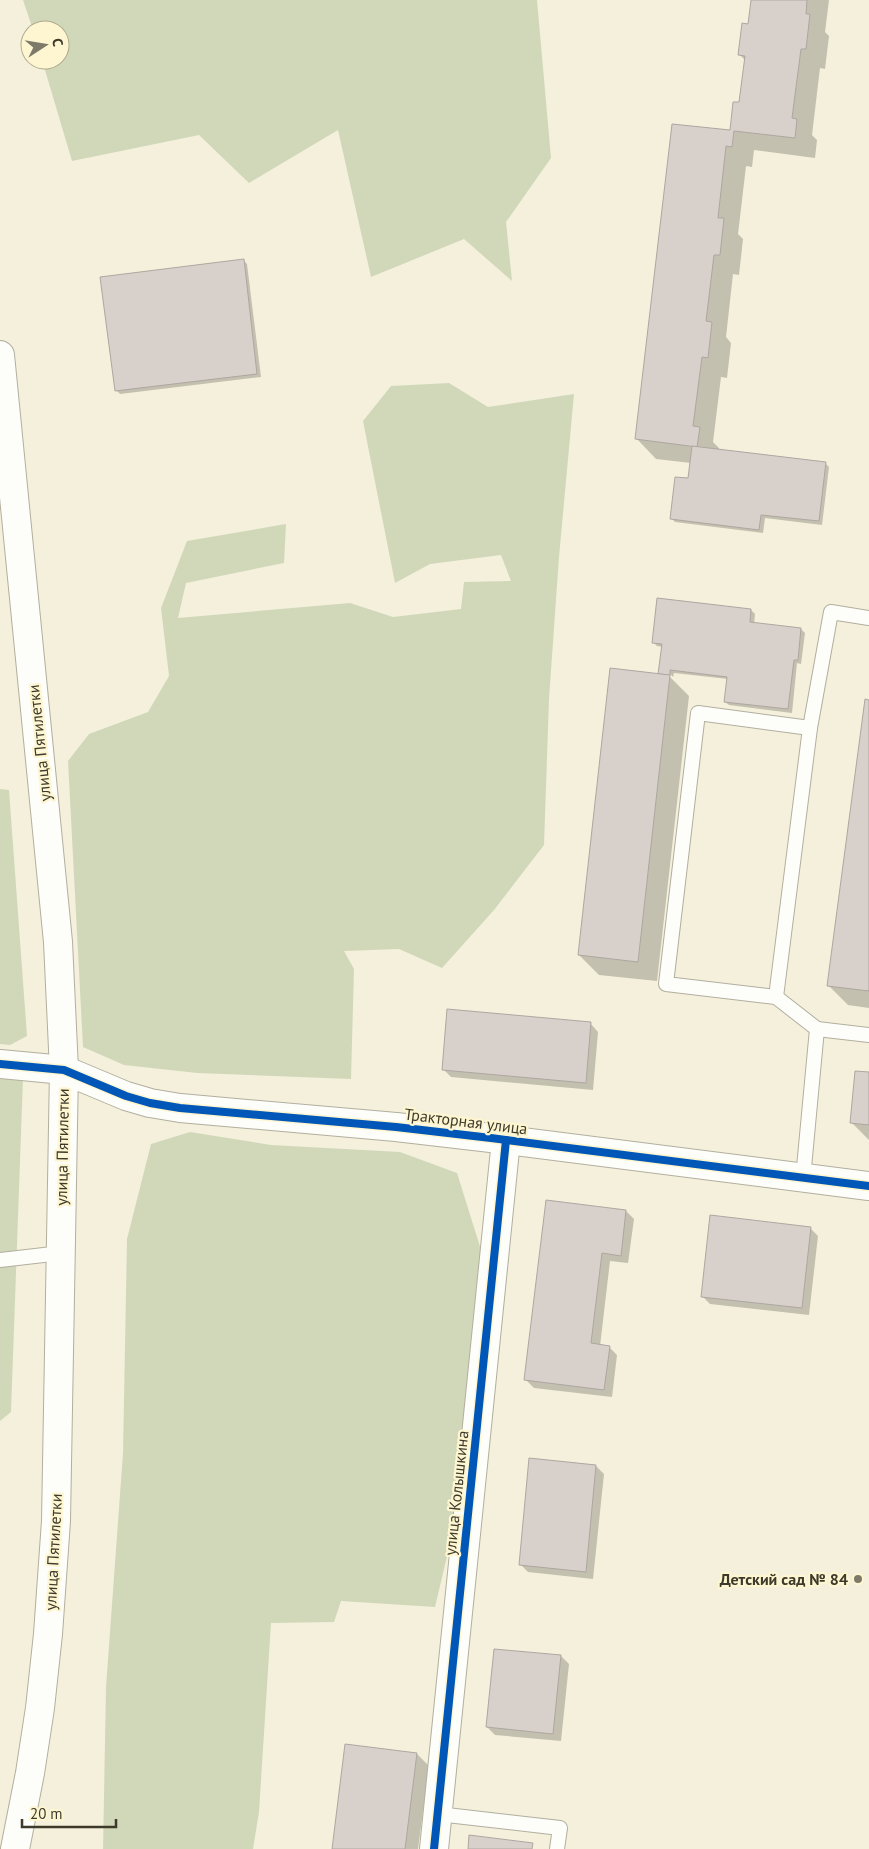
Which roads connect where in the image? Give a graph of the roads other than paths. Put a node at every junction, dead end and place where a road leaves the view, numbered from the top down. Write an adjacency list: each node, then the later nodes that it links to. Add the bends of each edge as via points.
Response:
1 (0, 355): 8 (street, улица Пятилетки, via 57,933)
2 (869, 618): 3 (lane, via 831,612)
3 (810, 728): 4 (lane); 4 (lane, via 698,713 666,984)
4 (776, 997): 5 (lane)
5 (817, 1029): 6 (lane); 10 (lane)
6 (869, 1035)
7 (0, 1064): 8 (street, Тракторная улица)
8 (64, 1070): 9 (street, Тракторная улица, via 126,1096 158,1104); 12 (street, улица Пятилетки)
9 (506, 1140): 10 (street, Тракторная улица); 14 (street, улица Колышкина)
10 (803, 1178): 11 (street, Тракторная улица)
11 (869, 1186)
12 (60, 1252): 13 (lane); 15 (street, улица Пятилетки, via 56,1521 51,1590 40,1708)
13 (0, 1260)
14 (438, 1814): 16 (street, улица Колышкина); 17 (lane, via 560,1828)
15 (15, 1849)
16 (434, 1849)
17 (557, 1849)

